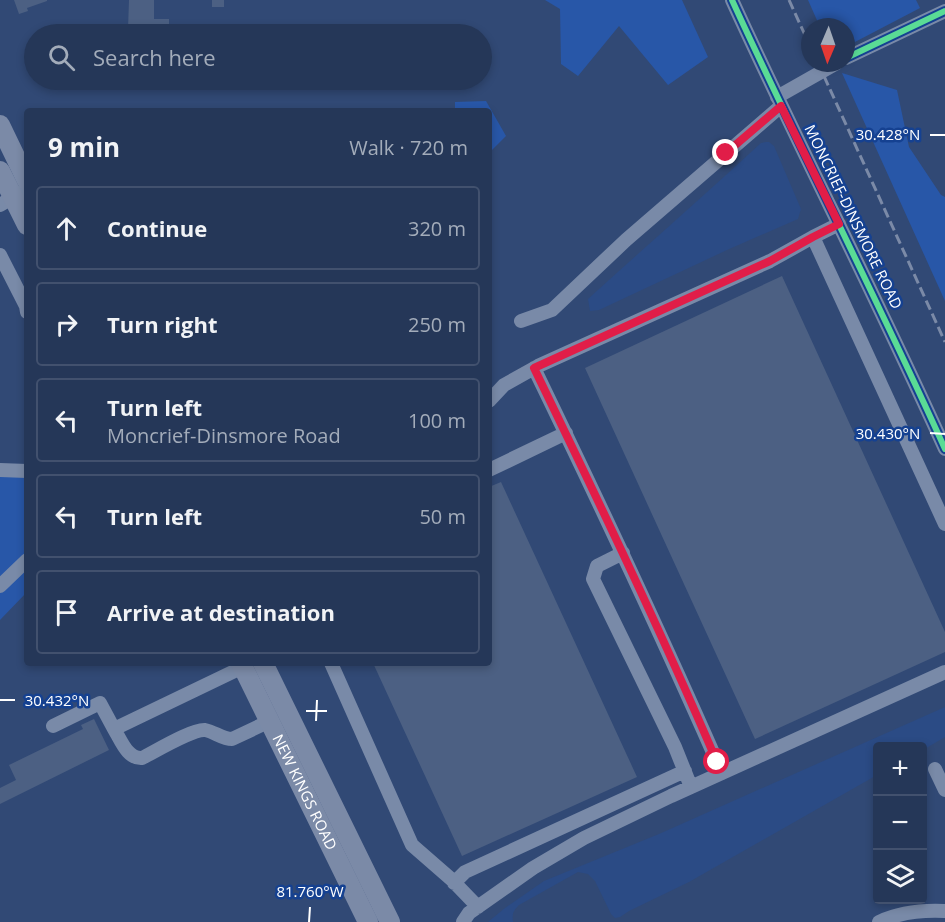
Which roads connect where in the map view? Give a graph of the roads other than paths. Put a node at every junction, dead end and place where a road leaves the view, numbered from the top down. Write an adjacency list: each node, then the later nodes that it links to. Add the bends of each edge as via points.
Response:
1 (732, 0): 5 (street, MONCRIEF-DINSMORE ROAD)
2 (945, 11): 3 (street)
3 (855, 54)
4 (823, 72): 5 (street)
5 (779, 101): 11 (street, MONCRIEF-DINSMORE ROAD); 15 (street, via 552,310)
6 (0, 125): 8 (highway)
7 (0, 171): 9 (highway)
8 (24, 175)
9 (13, 197): 10 (highway)
10 (24, 219)
11 (839, 224): 12 (street); 19 (street, MONCRIEF-DINSMORE ROAD)
12 (813, 237): 16 (street, via 770,261); 23 (street)
13 (0, 255): 14 (street)
14 (24, 302)
15 (521, 321)
16 (534, 368): 17 (street, via 504,385); 18 (street)
17 (492, 398)
18 (566, 433): 20 (street); 24 (street)
19 (945, 449)
20 (492, 469)
21 (0, 470): 22 (street)
22 (24, 471)
23 (945, 524)
24 (623, 553): 36 (street, via 597,566 593,579); 37 (street)
25 (24, 563): 26 (street)
26 (0, 586)
27 (240, 666): 34 (street)
28 (242, 666): 32 (highway, NEW KINGS ROAD)
29 (264, 666): 44 (highway, NEW KINGS ROAD)
30 (332, 666): 40 (street, via 412,845)
31 (945, 672): 37 (street)
32 (270, 721): 34 (street, via 232,739 207,730 193,732 142,758 131,756); 43 (highway, NEW KINGS ROAD)
33 (54, 726): 34 (street, via 100,703)
34 (114, 729)
35 (935, 769): 39 (street)
36 (684, 771): 38 (street); 40 (street, via 465,872)
37 (722, 773): 38 (street)
38 (691, 787): 41 (street, via 584,838)
39 (945, 790)
40 (454, 882): 41 (street)
41 (478, 907): 45 (street)
42 (945, 911): 46 (street, via 923,910); 47 (street)
43 (368, 922)
44 (390, 922)
45 (463, 922)
46 (879, 922)
47 (936, 922)

